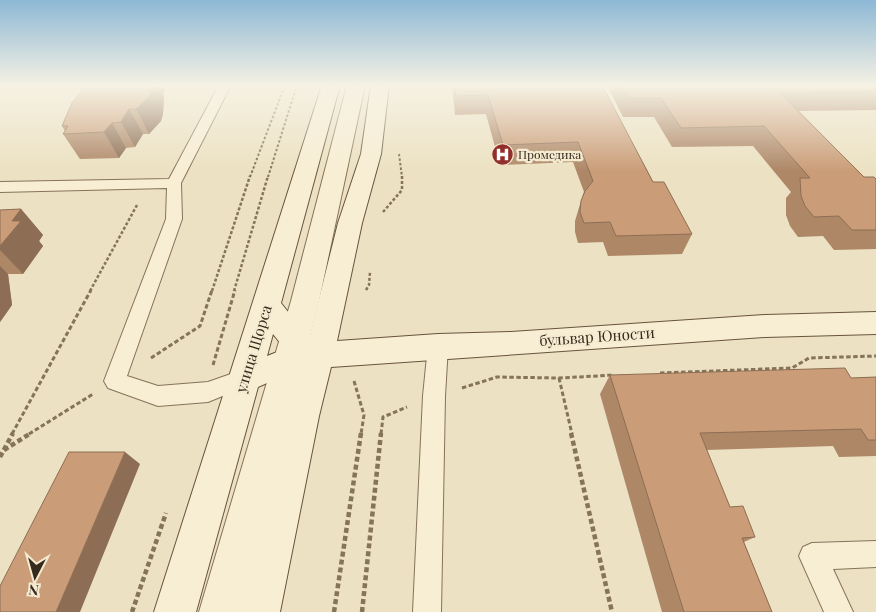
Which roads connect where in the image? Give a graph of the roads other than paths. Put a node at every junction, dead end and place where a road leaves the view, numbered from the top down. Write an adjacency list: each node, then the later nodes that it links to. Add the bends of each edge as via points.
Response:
1 (210, 114): 5 (lane)
2 (323, 114): 7 (main road, улица Щорса)
3 (350, 114): 10 (main road)
4 (376, 114): 10 (main road, via 371,154 350,223)
5 (174, 183): 6 (lane); 11 (lane, via 174,219 115,381 158,396 208,392)
6 (0, 186)
7 (267, 305): 10 (main road); 11 (main road, улица Щорса)
8 (876, 323): 9 (main road, бульвар Юности, via 765,326)
9 (438, 346): 10 (main road, бульвар Юности); 16 (lane)
10 (300, 352): 11 (main road, бульвар Юности); 14 (main road); 15 (main road, via 303,416)
11 (245, 378): 13 (main road, улица Щорса)
12 (876, 554): 17 (lane, via 812,556)
13 (175, 612)
14 (220, 612)
15 (259, 612)
16 (427, 612)
17 (839, 612)

